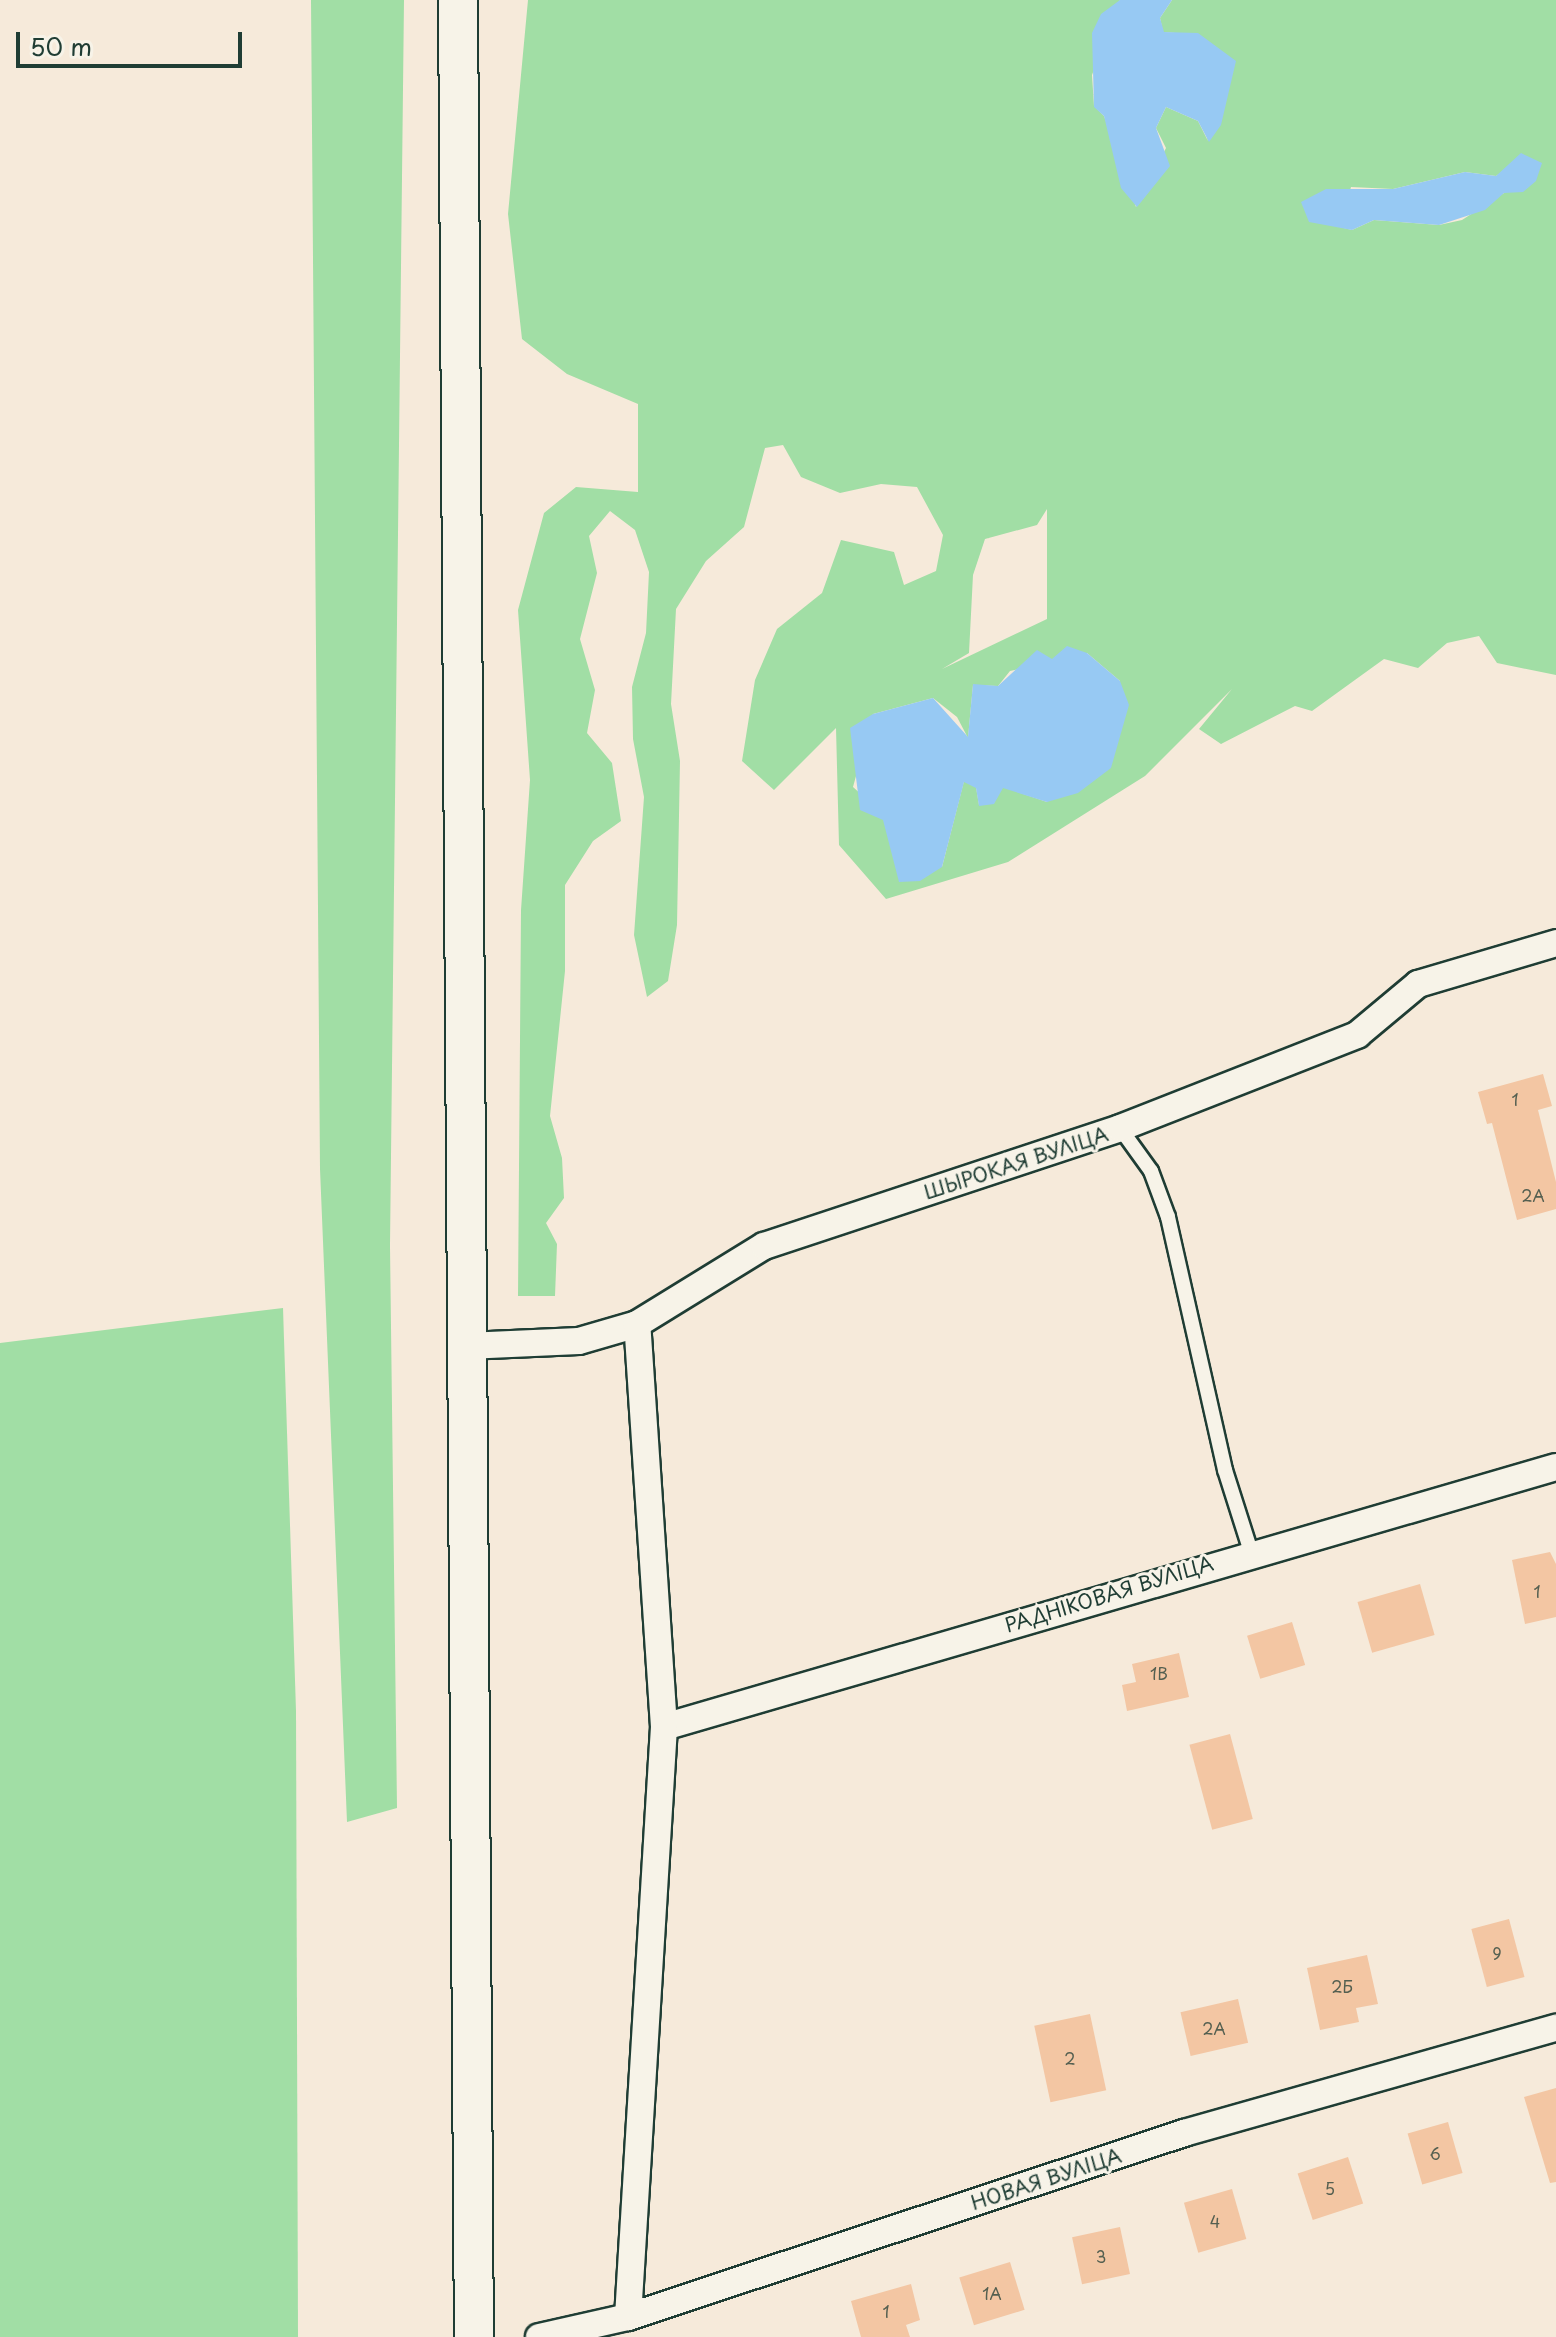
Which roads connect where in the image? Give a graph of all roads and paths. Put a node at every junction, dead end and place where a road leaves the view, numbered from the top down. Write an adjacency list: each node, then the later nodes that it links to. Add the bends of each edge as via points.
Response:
1 (458, 0): 5 (main road)
2 (1556, 943): 3 (street, ШЫРОКАЯ ВУЛІЦА, via 1418,984 1357,1035)
3 (1120, 1128): 4 (street, ШЫРОКАЯ ВУЛІЦА, via 764,1246); 7 (lane, via 1151,1171 1168,1217 1225,1470)
4 (637, 1324): 5 (street, ШЫРОКАЯ ВУЛІЦА, via 579,1341); 8 (street)
5 (466, 1346): 12 (main road)
6 (1556, 1467): 7 (street, РАДНІКОВАЯ ВУЛІЦА)
7 (1251, 1552): 8 (street, РАДНІКОВАЯ ВУЛІЦА)
8 (664, 1727): 10 (street)
9 (1556, 2028): 10 (street, НОВАЯ ВУЛІЦА, via 1184,2133)
10 (628, 2317): 11 (street, НОВАЯ ВУЛІЦА)
11 (590, 2331): 13 (street, НОВАЯ ВУЛІЦА)
12 (474, 2337)
13 (539, 2337)

